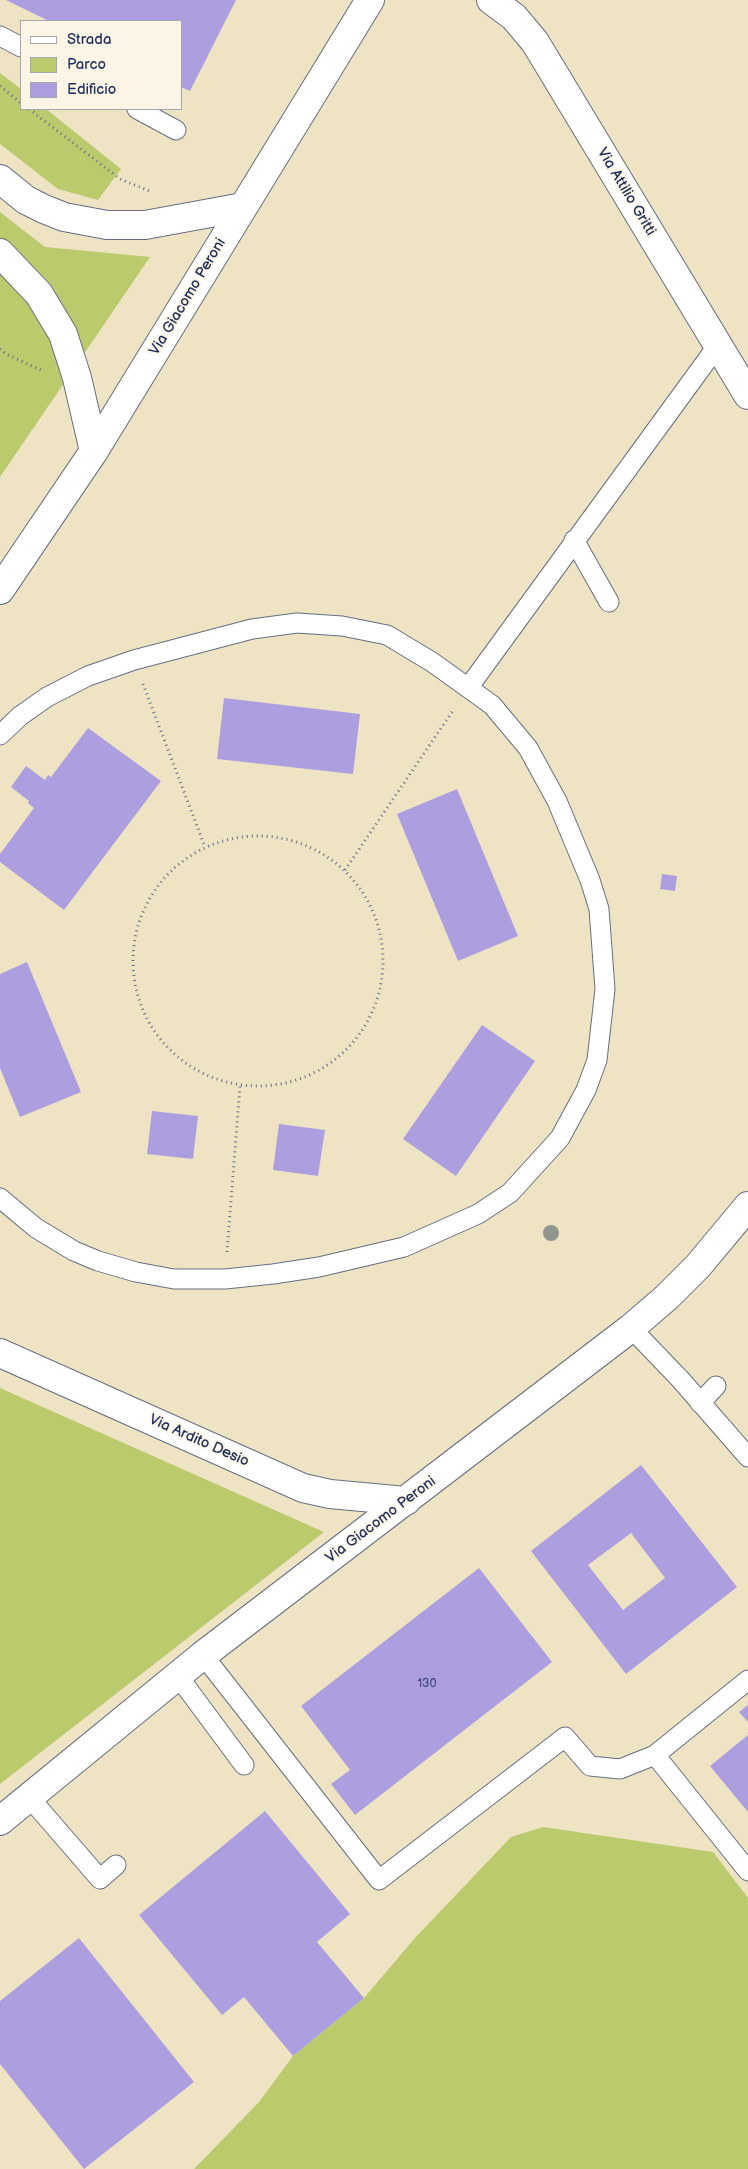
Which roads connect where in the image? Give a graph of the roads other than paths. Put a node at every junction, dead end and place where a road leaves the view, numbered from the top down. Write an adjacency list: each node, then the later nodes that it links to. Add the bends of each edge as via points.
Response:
1 (370, 0): 8 (street, Via Giacomo Peroni)
2 (491, 0): 10 (street, Via Attilio Gritti, via 514,17 535,42)
3 (0, 36): 4 (lane)
4 (20, 46)
5 (139, 110): 6 (lane)
6 (176, 130)
7 (0, 179): 8 (street, via 26,200 85,222 126,226)
8 (243, 206): 12 (street, Via Giacomo Peroni)
9 (0, 253): 12 (street, via 39,294 63,334)
10 (718, 345): 11 (street, Via Attilio Gritti); 13 (lane)
11 (748, 395)
12 (94, 451): 14 (street, Via Giacomo Peroni)
13 (574, 540): 15 (lane); 16 (lane)
14 (4, 578)
15 (609, 602)
16 (468, 688): 17 (lane, via 387,635 342,626 297,623 252,629 134,660 88,676 47,697); 18 (lane, via 492,705 528,748 557,801 592,887 602,933 606,989 597,1060 586,1090 560,1138 542,1160 510,1193 478,1214 404,1247 319,1267 225,1279 174,1279 98,1261 56,1241)
17 (0, 735)
18 (0, 1198)
19 (748, 1206): 20 (street, Via Giacomo Peroni, via 698,1266)
20 (631, 1328): 23 (lane); 25 (street, Via Giacomo Peroni)
21 (0, 1353): 25 (street, Via Ardito Desio, via 303,1488 330,1494)
22 (716, 1386): 23 (lane)
23 (700, 1403): 24 (lane)
24 (748, 1457)
25 (406, 1501): 26 (street, Via Giacomo Peroni)
26 (204, 1655): 27 (street, Via Giacomo Peroni); 29 (lane, via 379,1880 565,1737 590,1766 620,1769)
27 (178, 1676): 30 (lane); 31 (street, Via Giacomo Peroni)
28 (748, 1680): 29 (lane)
29 (655, 1756): 34 (lane)
30 (244, 1765)
31 (29, 1797): 32 (street, Via Giacomo Peroni); 33 (lane, via 100,1879)
32 (0, 1821)
33 (116, 1865)
34 (748, 1872)

